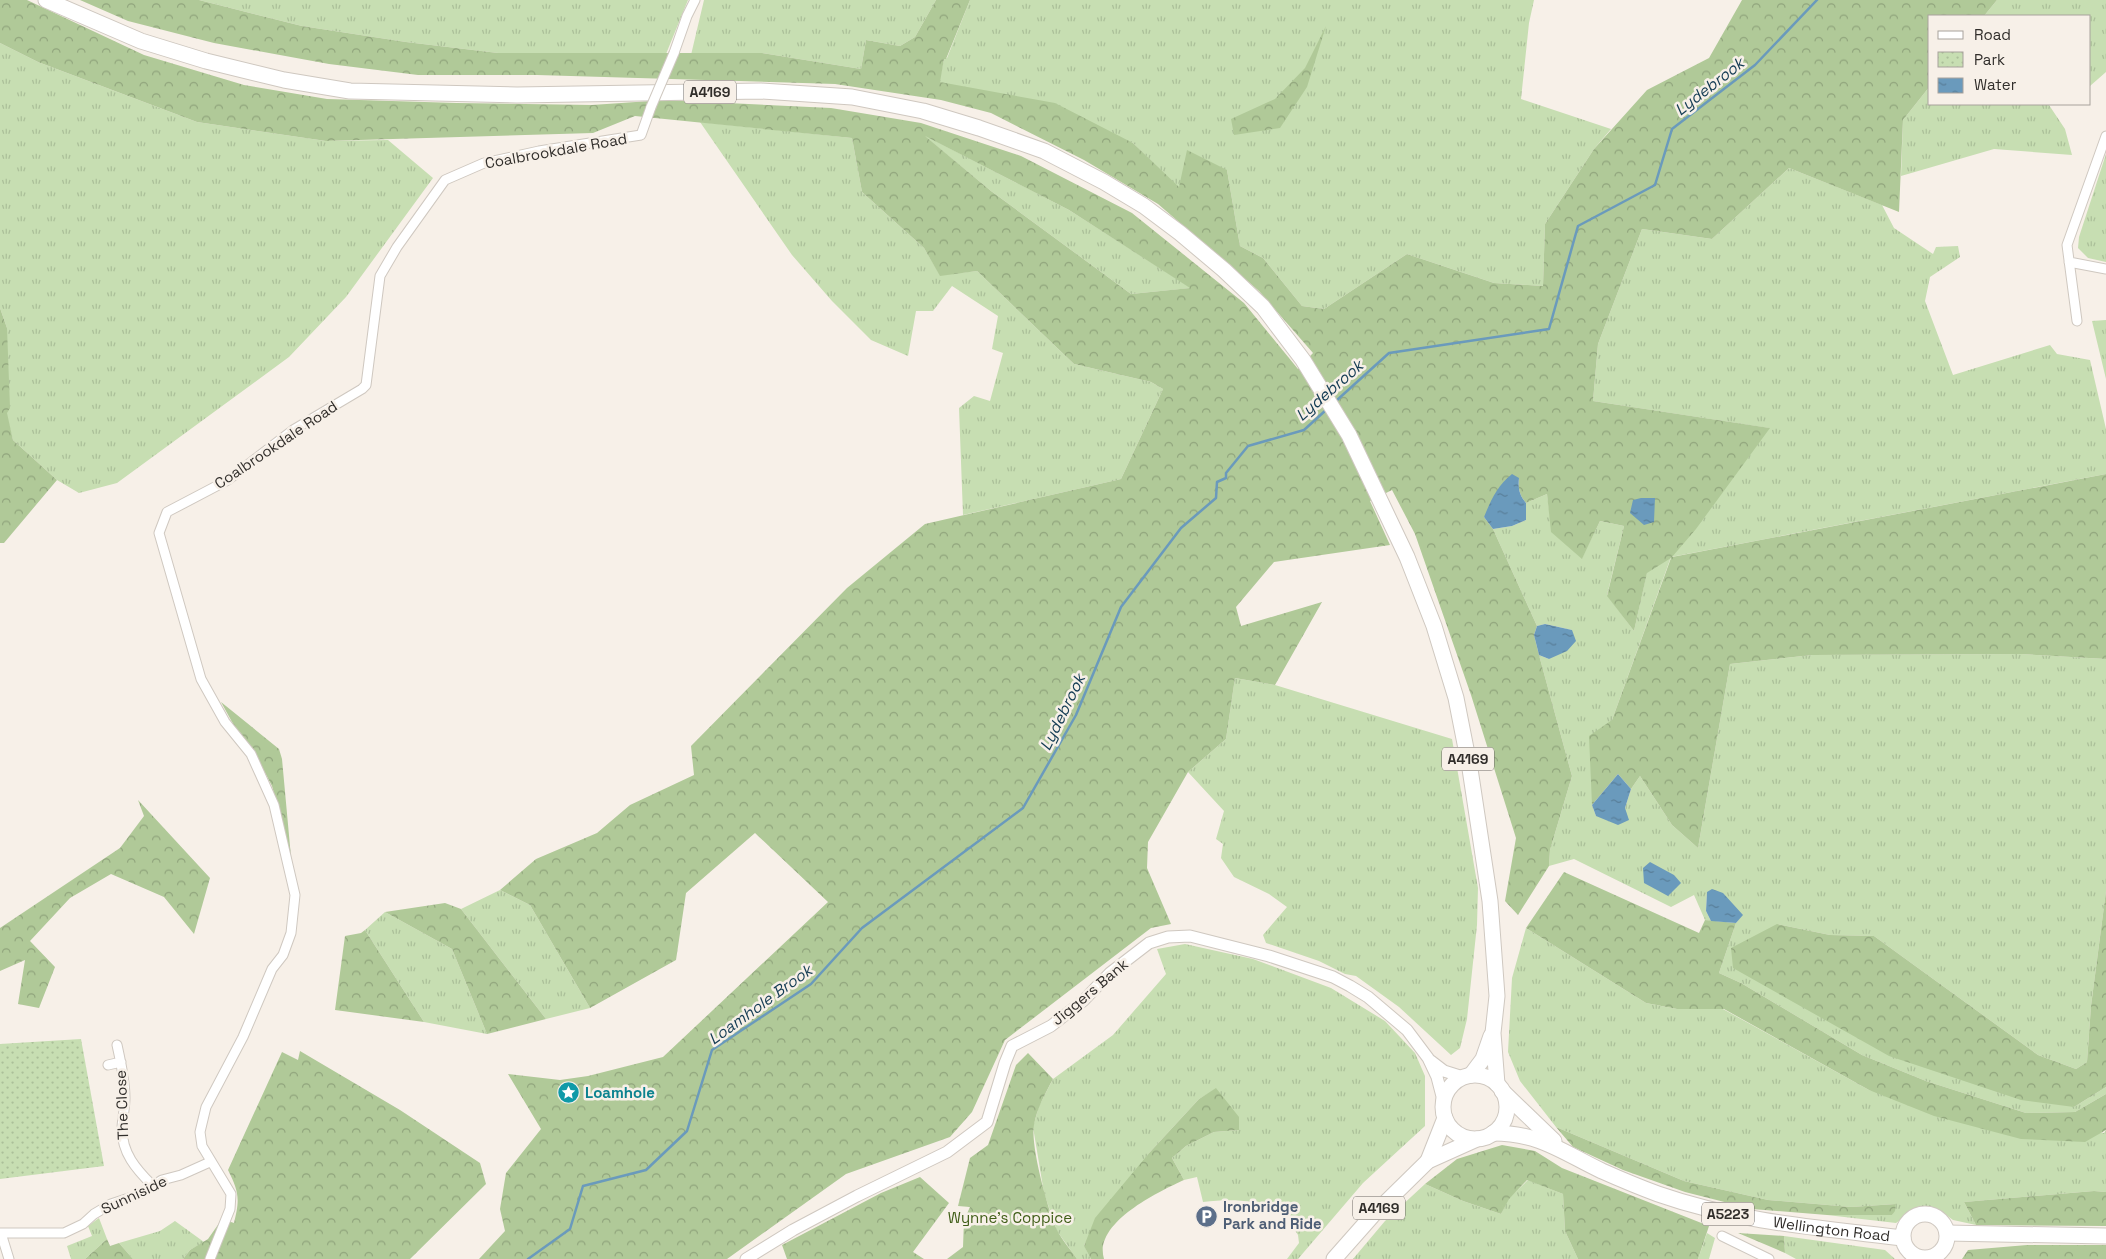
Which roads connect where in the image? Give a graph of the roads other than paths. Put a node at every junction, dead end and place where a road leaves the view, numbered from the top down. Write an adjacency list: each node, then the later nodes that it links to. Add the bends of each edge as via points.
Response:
1 (46, 0): 7 (main road, A4169, via 141,41 206,61 284,80 350,91 517,95 760,91 852,97 923,111 1044,150 1144,206 1263,307 1303,360 1349,435 1408,557 1434,626 1470,769 1490,901 1496,996)
2 (695, 0): 20 (street, Coalbrookdale Road, bridge, via 641,135 484,162 445,180 397,246 380,276 366,384 362,389 292,430 228,480 167,512 159,533 201,679 225,722 251,754 274,805 296,895 292,933 283,955 272,970 243,1038 206,1107 200,1132 202,1146)
3 (2106, 136): 4 (street, via 2067,245)
4 (2069, 262): 5 (street); 6 (street)
5 (2106, 269)
6 (2077, 321)
7 (1493, 1033): 12 (main road, A4169, via 1483,1059); 13 (main road, A4169)
8 (117, 1045): 10 (street, The Close)
9 (1428, 1058): 12 (street, Jiggers Bank, via 1444,1071); 14 (street, Jiggers Bank); 30 (street, Jiggers Bank, via 1407,1030 1386,1012 1368,997 1333,977 1269,956 1190,936 1168,937 1149,943 1057,1021 1012,1046 986,1122 947,1152 857,1196)
10 (121, 1062): 11 (street); 21 (street, The Close, via 125,1099 124,1146 136,1169)
11 (108, 1065)
12 (1467, 1076): 13 (main road, via 1489,1078); 14 (main road, via 1451,1086)
13 (1500, 1087): 16 (main road, via 1506,1109 1500,1127); 18 (main road, Wellington Road / A5223)
14 (1443, 1100): 15 (main road)
15 (1445, 1118): 17 (main road, via 1458,1134); 19 (main road, A4169)
16 (1493, 1133): 17 (main road); 18 (main road, Wellington Road / A5223, via 1536,1138)
17 (1477, 1139): 19 (main road, A4169)
18 (1564, 1150): 26 (main road, Wellington Road / A5223, via 1601,1171 1658,1194 1721,1212 1792,1226)
19 (1428, 1161): 31 (main road, A4169)
20 (210, 1162): 21 (street, Sunniside); 29 (street, via 227,1187 231,1201)
21 (152, 1185): 22 (street, Sunniside, via 138,1195 111,1204 83,1224 64,1232)
22 (1, 1233): 28 (street, Sunniside)
23 (1946, 1233): 25 (main road); 26 (main road, Wellington Road, via 1940,1220 1926,1214 1907,1224); 27 (main road, Wellington Road, via 1944,1247)
24 (1722, 1236): 32 (street)
25 (2106, 1236)
26 (1903, 1238): 27 (main road, Wellington Road, via 1909,1251)
27 (1927, 1258)
28 (9, 1259)
29 (210, 1259)
30 (746, 1259)
31 (1334, 1259)
32 (1768, 1259)

